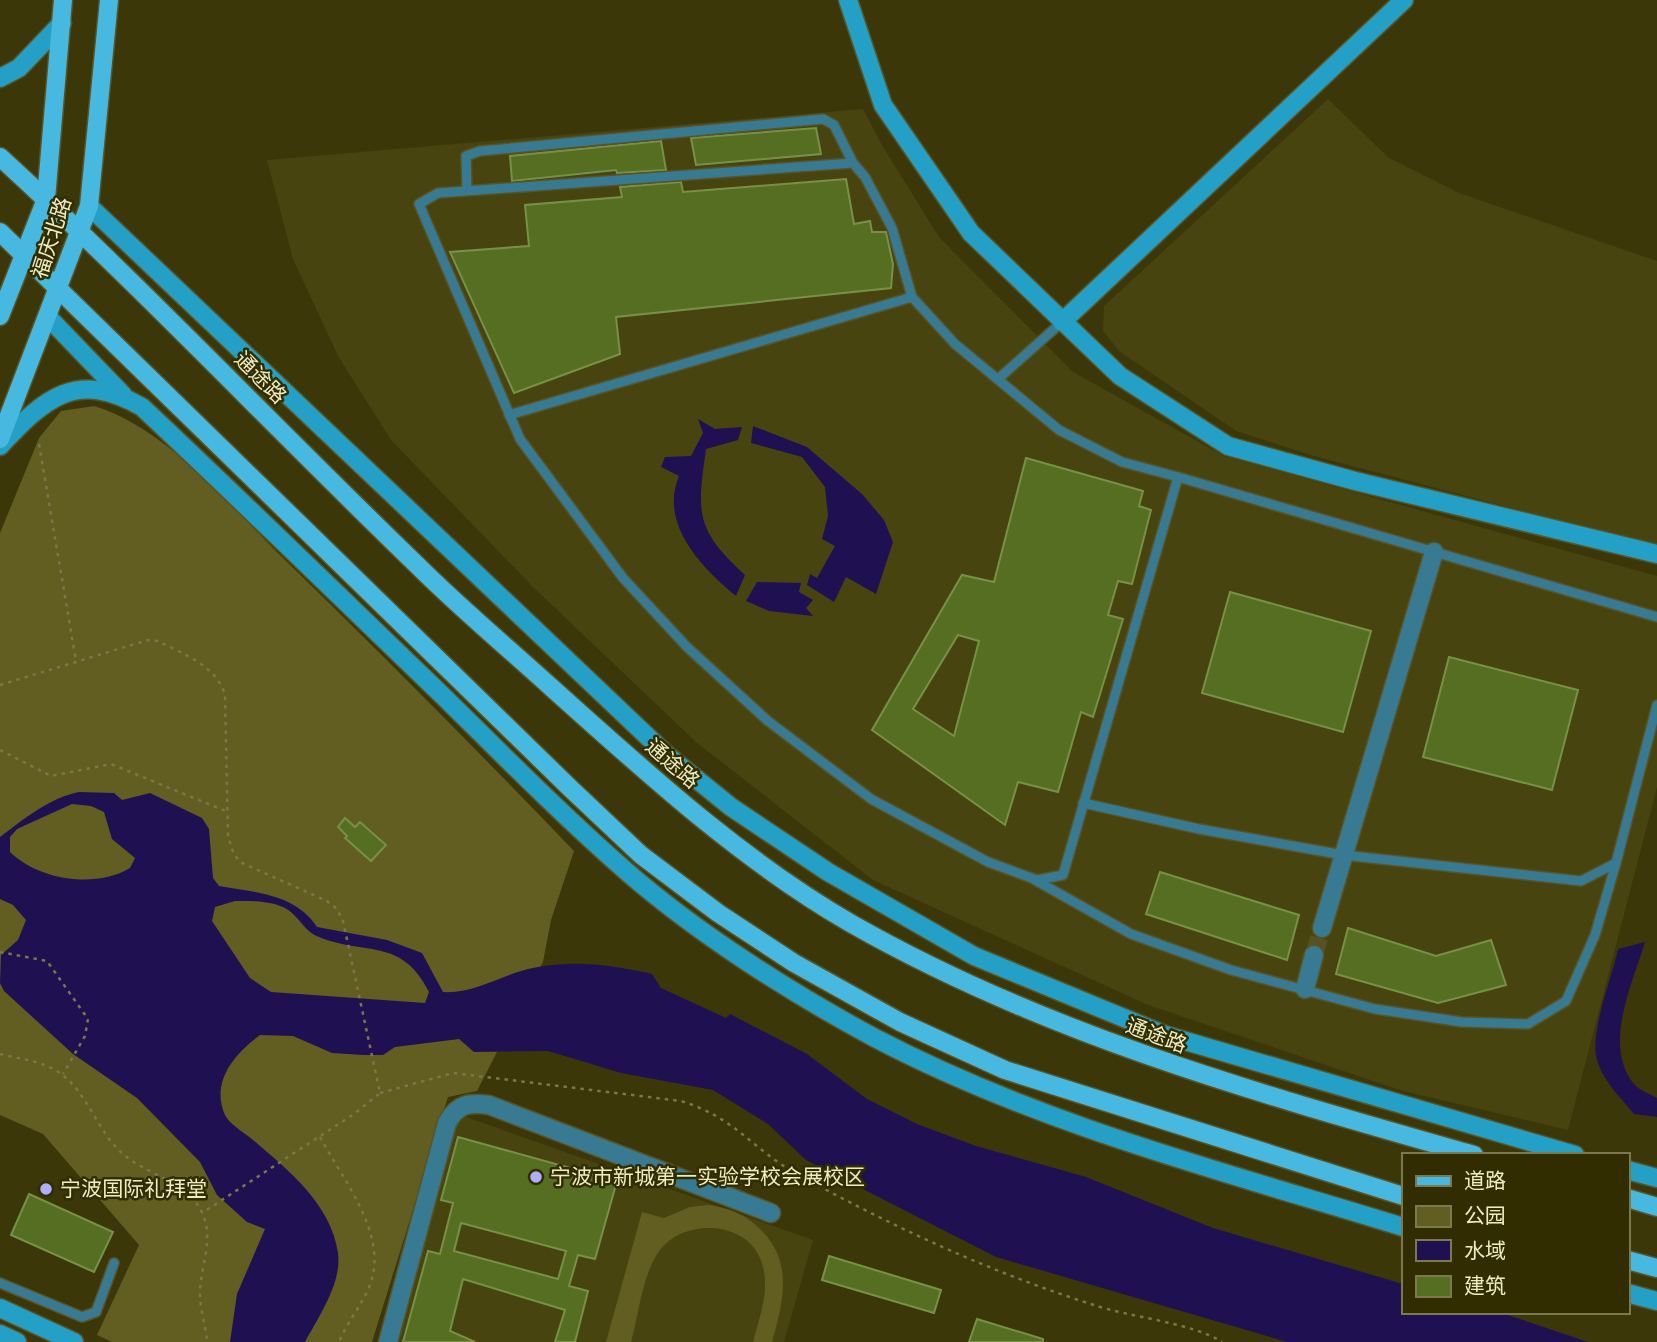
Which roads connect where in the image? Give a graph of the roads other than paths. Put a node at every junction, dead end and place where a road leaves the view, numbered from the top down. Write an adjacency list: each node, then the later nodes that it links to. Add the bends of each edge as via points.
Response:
1 (64, 0): 5 (main road, 福庆北路)
2 (109, 0): 11 (main road, 福庆北路)
3 (848, 0): 20 (main road, via 883,104 971,233)
4 (1404, 0): 20 (main road)
5 (62, 23): 6 (main road, via 19,68); 10 (main road, 福庆北路)
6 (0, 78)
7 (0, 157): 10 (main road, 通途路)
8 (853, 163): 9 (lane); 9 (lane, via 834,124 823,119 480,150 466,156); 17 (lane, via 892,228)
9 (467, 191): 23 (lane, via 438,193 419,204)
10 (46, 200): 13 (main road, 通途路); 15 (main road, 福庆北路)
11 (89, 206): 13 (main road, 福庆北路); 39 (main road, via 668,756 731,807 828,872 974,956 1165,1035)
12 (0, 232): 15 (main road)
13 (81, 232): 16 (main road, 福庆北路); 38 (main road, 通途路, via 421,569 676,799 778,877 930,967 1081,1033 1207,1077)
14 (0, 249): 15 (main road)
15 (23, 252): 16 (main road); 18 (main road, 福庆北路)
16 (60, 290): 19 (main road, 福庆北路); 42 (main road, via 580,798 641,855 718,913 900,1023 1005,1070)
17 (912, 297): 21 (lane, via 955,344); 23 (lane)
18 (0, 316)
19 (48, 317): 22 (main road); 24 (main road, 福庆北路)
20 (1062, 322): 21 (lane); 28 (main road, via 1120,376 1228,446)
21 (998, 379): 26 (lane, via 1059,430 1122,462)
22 (127, 398): 25 (main road, via 84,390 60,394 36,408); 46 (main road, via 190,452 627,872 728,949 872,1036 1019,1104)
23 (509, 415): 34 (lane, via 520,439 623,578 687,647 768,721 871,799 988,862)
24 (0, 439)
25 (0, 446)
26 (1178, 477): 27 (lane); 31 (lane)
27 (1434, 552): 29 (lane); 32 (street)
28 (1657, 554)
29 (1657, 617)
30 (1657, 705): 33 (lane)
31 (1083, 803): 32 (lane, via 1199,830); 34 (lane, via 1063,875)
32 (1343, 855): 33 (lane, via 1581,881); 35 (street)
33 (1616, 863): 37 (lane, via 1595,935 1566,1000 1528,1024 1375,1009)
34 (1030, 878): 37 (lane, via 1131,934 1231,970)
35 (1322, 928)
36 (1314, 955): 37 (street)
37 (1305, 989)
38 (1467, 1153)
39 (1567, 1153)
40 (1629, 1171): 41 (main road)
41 (1657, 1178)
42 (1402, 1196)
43 (1629, 1199): 44 (main road)
44 (1657, 1207)
45 (771, 1213): 57 (street, via 489,1105 464,1105 447,1123)
46 (1402, 1227)
47 (1629, 1261): 49 (main road)
48 (114, 1263): 50 (lane, via 96,1311 89,1317)
49 (1657, 1268)
50 (0, 1283)
51 (1629, 1294): 52 (main road)
52 (1657, 1301)
53 (0, 1308): 56 (main road)
54 (0, 1334): 55 (main road)
55 (17, 1342)
56 (74, 1342)
57 (388, 1342)

